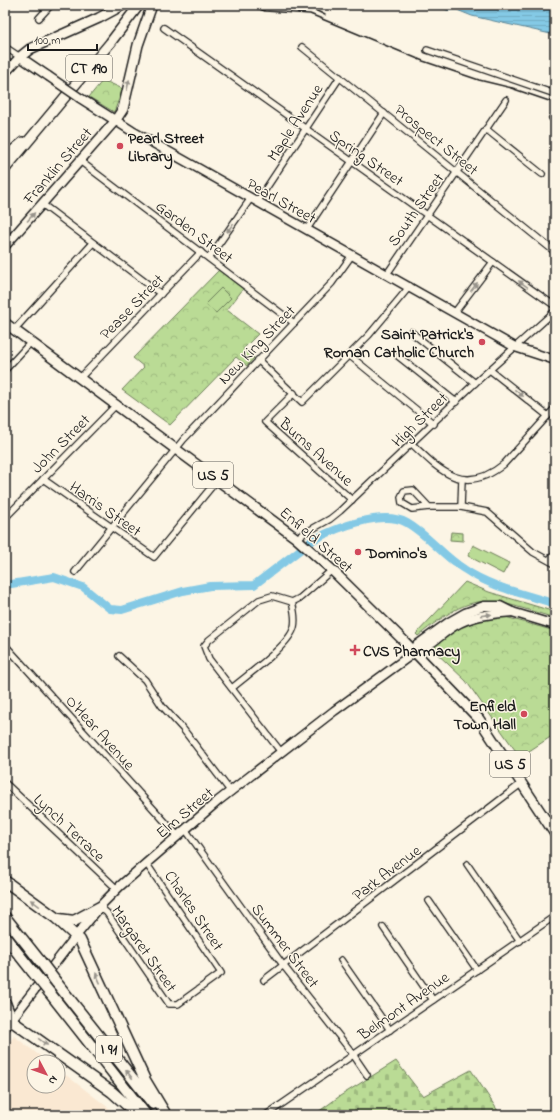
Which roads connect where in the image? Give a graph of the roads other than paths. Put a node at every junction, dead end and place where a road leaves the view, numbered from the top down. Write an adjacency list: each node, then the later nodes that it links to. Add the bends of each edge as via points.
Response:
1 (51, 5): 5 (street)
2 (123, 5): 10 (main road, via 30,49)
3 (139, 5): 17 (main road, CT 190)
4 (152, 5): 16 (main road, one-way to 4, via 123,109 138,44)
5 (39, 18)
6 (164, 28): 18 (street, Spring Street)
7 (5, 47): 10 (street, Pearl Street)
8 (302, 47): 12 (street, Prospect Street)
9 (427, 50): 13 (street)
10 (20, 57): 11 (street); 16 (street, Pearl Street, bridge)
11 (5, 73)
12 (340, 76): 15 (street, Prospect Street); 18 (street, Maple Avenue)
13 (555, 94)
14 (506, 100): 19 (street, South Street)
15 (384, 113): 22 (street); 24 (street, Prospect Street)
16 (115, 121): 21 (street, Franklin Street); 26 (street, Pearl Street)
17 (38, 129): 20 (main road, CT 190); 23 (main road, CT 190)
18 (305, 129): 22 (street, Spring Street); 26 (street, Maple Avenue)
19 (486, 129): 24 (street, South Street); 25 (street)
20 (5, 157)
21 (80, 161): 27 (street, Franklin Street); 32 (street, Garden Street)
22 (352, 161): 28 (street, Spring Street); 29 (street)
23 (5, 169)
24 (457, 171): 28 (street, South Street); 33 (street, Prospect Street)
25 (542, 174)
26 (254, 200): 29 (street, Pearl Street); 35 (street, one-way to 35)
27 (42, 204): 30 (street); 31 (street, Franklin Street, one-way to 27)
28 (427, 215): 36 (street, Spring Street); 37 (street, South Street)
29 (307, 229): 34 (street, Pearl Street)
30 (92, 243): 39 (street); 45 (street)
31 (5, 246)
32 (201, 252): 35 (street, Garden Street); 39 (street, Pease Street)
33 (555, 252)
34 (352, 255): 37 (street, Pearl Street); 43 (street, New King Street, via 332,283)
35 (209, 258): 43 (street, Garden Street)
36 (493, 262): 40 (street, Spring Street, one-way to 36); 42 (street, one-way to 36)
37 (387, 274): 38 (street, Pearl Street)
38 (410, 286): 42 (street, Pearl Street); 49 (street)
39 (161, 294): 55 (street, Pease Street)
40 (555, 306)
41 (555, 311): 48 (street, High Street)
42 (455, 312): 48 (street, Pearl Street)
43 (294, 322): 51 (street, New King Street)
44 (5, 323): 45 (main road, Enfield Street / US 5)
45 (14, 330): 47 (main road, Enfield Street / US 5)
46 (411, 332): 56 (street)
47 (31, 342): 53 (street); 55 (main road, Enfield Street / US 5)
48 (515, 347): 52 (street, Pearl Street); 54 (street, High Street)
49 (349, 355): 57 (street, via 302,402); 62 (street)
50 (398, 356): 58 (street)
51 (258, 360): 57 (street); 64 (street, New King Street)
52 (555, 360)
53 (5, 370)
54 (490, 370): 56 (street, High Street); 61 (street, one-way to 61)
55 (80, 378): 59 (main road, Enfield Street / US 5)
56 (475, 383): 58 (street, High Street)
57 (294, 393): 68 (street, Burns Avenue, via 265,422)
58 (456, 402): 62 (street, High Street)
59 (117, 404): 64 (main road, Enfield Street / US 5); 65 (street, John Street)
60 (555, 408): 61 (street)
61 (548, 416): 67 (street, via 495,472 479,478)
62 (434, 424): 63 (street, High Street)
63 (412, 444): 67 (street, via 438,469); 68 (street, High Street)
64 (176, 448): 66 (main road, Enfield Street / US 5); 72 (street, New King Street)
65 (43, 479): 71 (street, John Street); 72 (street, Harris Street)
66 (218, 479): 72 (street, Harris Street, via 154,557); 73 (main road, Enfield Street / US 5)
67 (462, 479): 70 (street)
68 (352, 500): 73 (street, High Street)
69 (429, 507): 69 (street, via 408,508 402,503 404,491 413,490); 70 (street)
70 (461, 507): 75 (street, via 487,512 533,552)
71 (5, 518)
72 (113, 528): 78 (street, New King Street)
73 (299, 541): 77 (main road, Enfield Street / US 5)
74 (555, 553): 75 (street)
75 (549, 560): 76 (street)
76 (555, 564)
77 (332, 570): 79 (street); 82 (main road, Enfield Street / US 5)
78 (76, 572)
79 (292, 602): 84 (street, via 295,620 292,635); 84 (street, via 272,596 260,600 206,643 205,653)
80 (555, 624): 82 (street, Elm Street, via 512,612 472,618 456,625)
81 (5, 645): 91 (street, O'Hear Avenue)
82 (415, 652): 85 (street, Elm Street); 87 (main road, Enfield Street / US 5, via 479,719)
83 (119, 656): 88 (street, via 145,680 162,706)
84 (232, 688): 85 (street)
85 (281, 752): 88 (street, Elm Street)
86 (5, 783): 95 (street, Lynch Terrace)
87 (522, 783): 90 (main road, Enfield Street / US 5); 106 (street, Park Avenue)
88 (231, 792): 89 (street, Elm Street)
89 (185, 829): 91 (street, Elm Street); 106 (street, Summer Street)
90 (555, 834)
91 (178, 836): 92 (street, Elm Street)
92 (146, 863): 95 (street, Elm Street); 111 (street, Charles Street, via 221,973 178,1004)
93 (467, 864): 104 (street)
94 (5, 881): 100 (highway, one-way to 94)
95 (117, 889): 97 (street, Elm Street)
96 (429, 901): 107 (street)
97 (100, 906): 100 (highway, via 74,921 66,922); 102 (street, Elm Street); 111 (street, Margaret Street, via 107,912)
98 (555, 916): 104 (street, Belmont Avenue)
99 (5, 917): 119 (highway, I 91, one-way to 99, bridge)
100 (56, 918): 102 (highway)
101 (383, 927): 109 (street)
102 (76, 936): 112 (street, Elm Street); 120 (highway, one-way to 102, via 145,1080 84,947)
103 (5, 937): 118 (highway, I 91, bridge)
104 (520, 941): 107 (street, Belmont Avenue)
105 (341, 960): 114 (street)
106 (284, 965): 108 (street, Park Avenue); 115 (street, Summer Street)
107 (477, 970): 109 (street, Belmont Avenue)
108 (264, 980)
109 (433, 1000): 114 (street, Belmont Avenue)
110 (5, 1003): 112 (highway)
111 (169, 1004)
112 (12, 1019): 113 (street, Elm Street); 117 (highway, one-way to 117, via 18,1026 118,1096)
113 (5, 1028)
114 (390, 1030): 115 (street, Belmont Avenue)
115 (353, 1055): 116 (street, Summer Street); 121 (street, Belmont Avenue)
116 (367, 1075)
117 (138, 1115)
118 (146, 1115)
119 (162, 1115)
120 (166, 1115)
121 (266, 1115)

